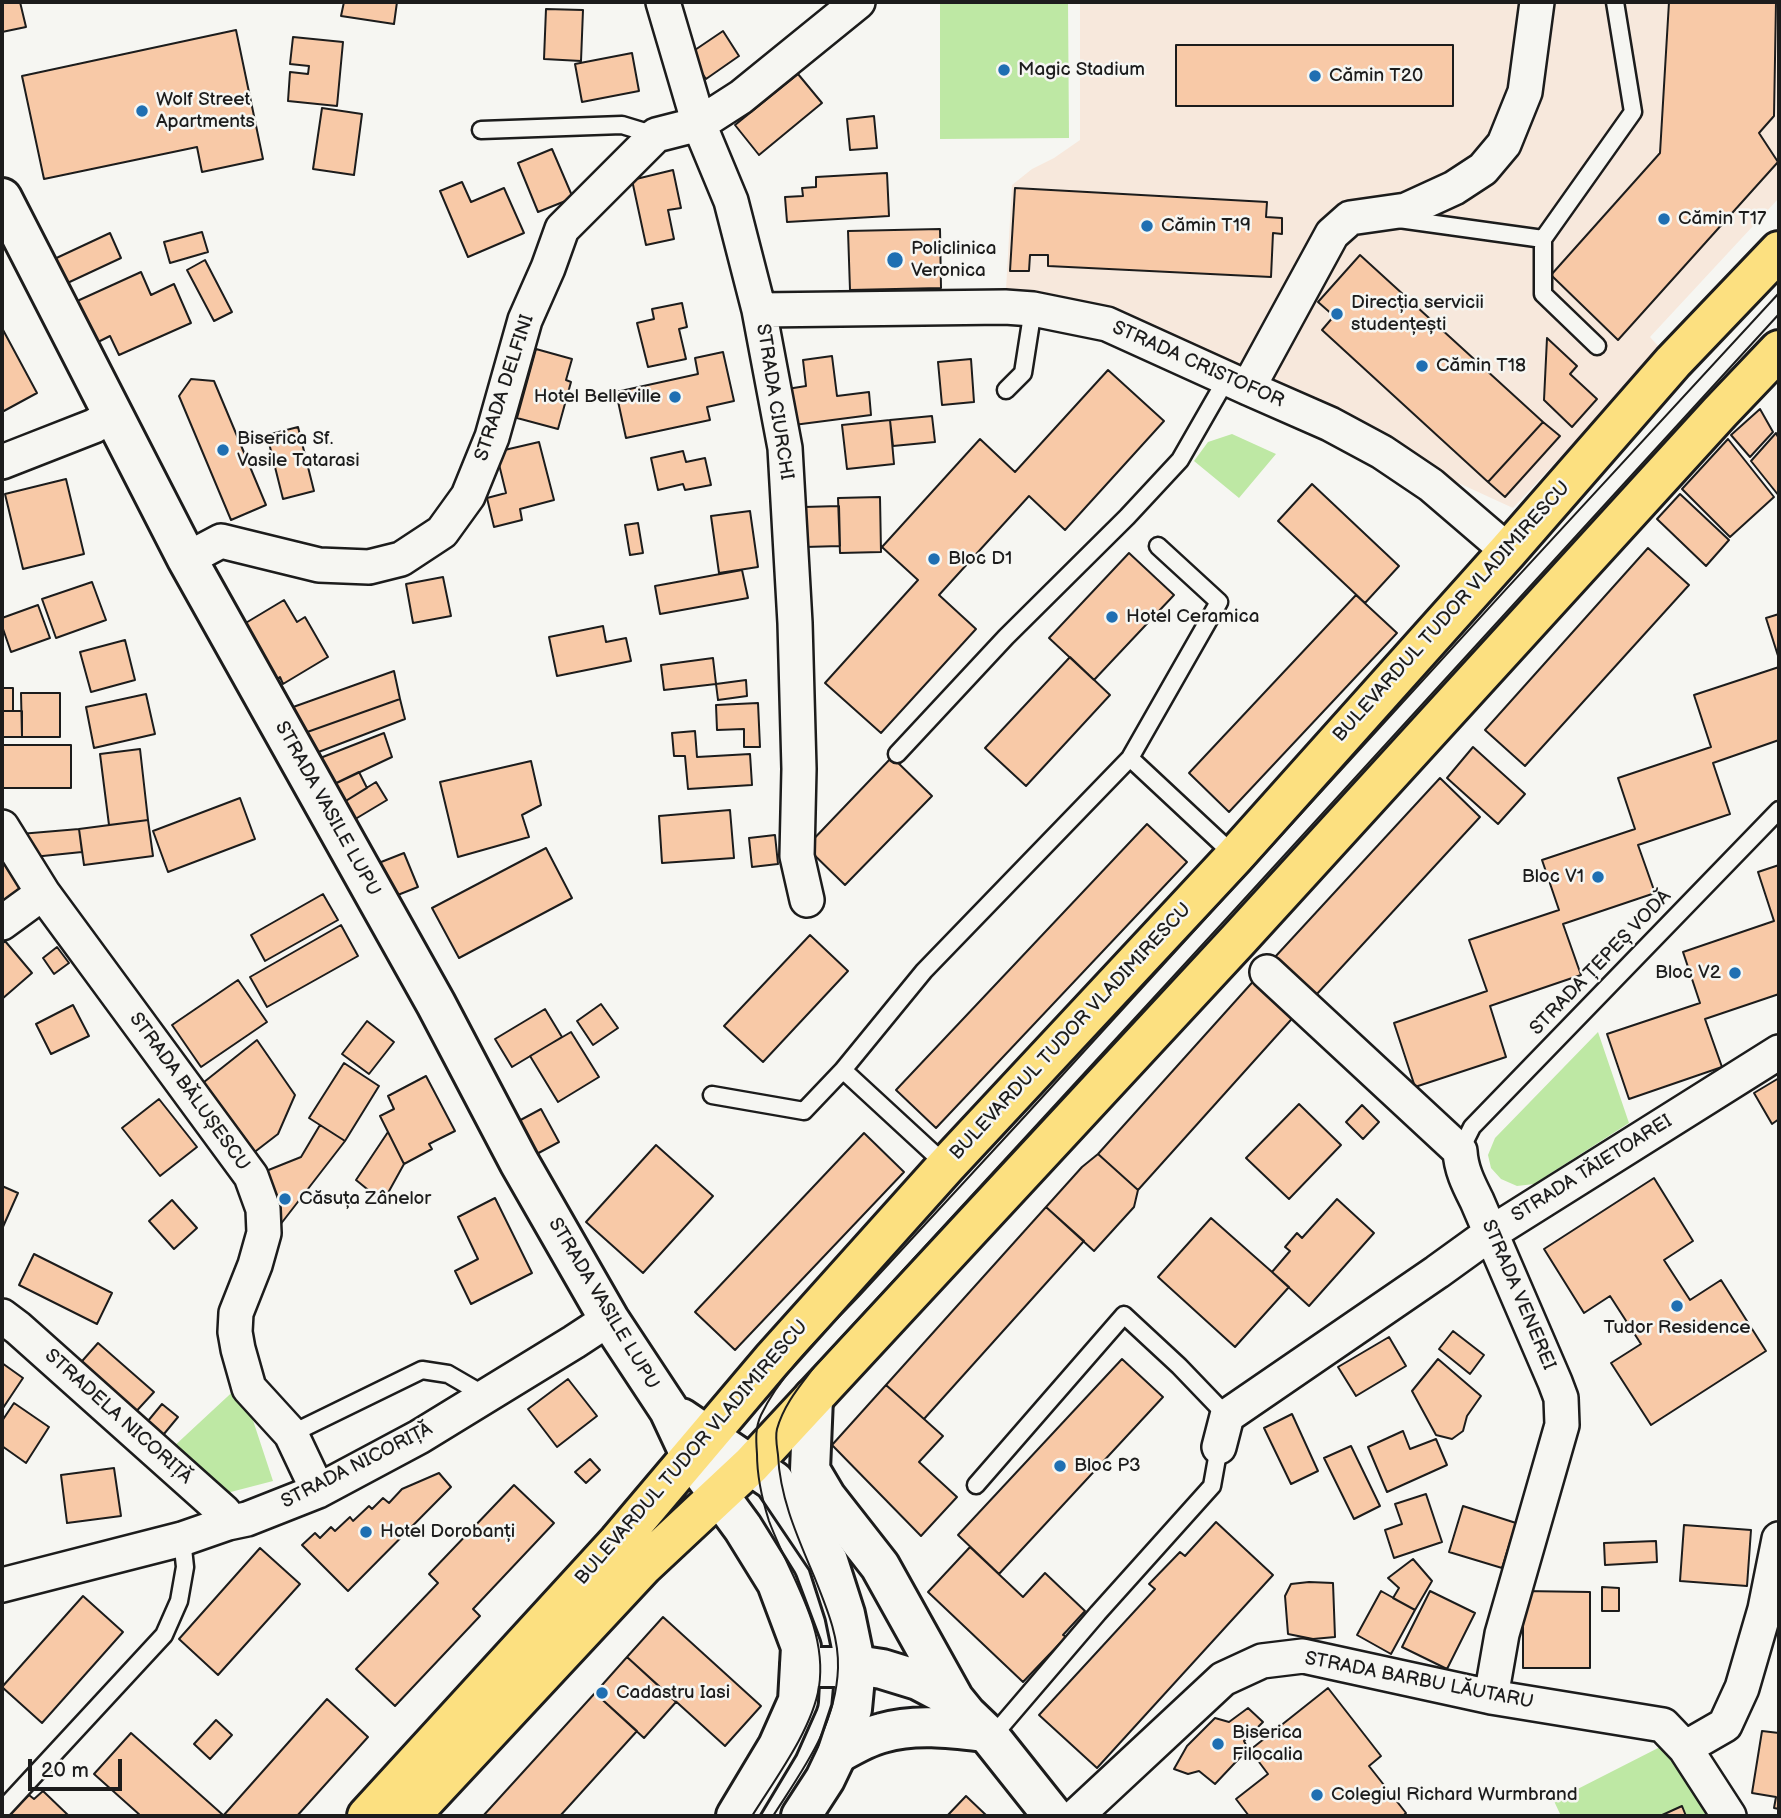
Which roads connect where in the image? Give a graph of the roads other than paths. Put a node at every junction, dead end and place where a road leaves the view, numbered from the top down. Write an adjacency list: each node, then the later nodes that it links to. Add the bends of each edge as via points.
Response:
1 (663, 2): 5 (street, STRADA CIURCHI)
2 (858, 2): 5 (street, via 741,97)
3 (1537, 2): 9 (street, via 1525,92 1504,144 1483,169 1454,188 1406,210)
4 (1615, 2): 10 (lane, via 1633,112)
5 (699, 124): 7 (street); 13 (street, STRADA CIURCHI, via 731,201)
6 (481, 130): 7 (lane, via 622,125)
7 (656, 135): 22 (street, STRADA DELFINI, via 562,229 525,320 492,437 468,496 442,532 401,559 369,567 318,565 220,541)
8 (2, 198): 18 (main road, STRADA VASILE LUPU)
9 (1370, 215): 10 (lane); 16 (street, via 1350,218 1332,234)
10 (1543, 239): 14 (lane, via 1543,294)
11 (1779, 251): 21 (main road, BULEVARDUL TUDOR VLADIMIRESCU, via 1673,362)
12 (1033, 309): 13 (street, STRADA CRISTOFOR); 16 (street, STRADA CRISTOFOR, via 1107,324); 17 (lane, via 1023,373)
13 (759, 310): 29 (street, STRADA CIURCHI, via 785,448 795,623 797,856)
14 (1597, 346)
15 (1779, 350): 41 (main road, BULEVARDUL TUDOR VLADIMIRESCU)
16 (1237, 383): 21 (street, STRADA CRISTOFOR, via 1382,452 1431,485); 23 (lane, via 1180,460)
17 (1006, 390)
18 (112, 415): 19 (street); 22 (main road, STRADA VASILE LUPU)
19 (2, 462)
20 (1158, 547): 24 (lane, via 1219,602)
21 (1508, 551): 27 (main road, BULEVARDUL TUDOR VLADIMIRESCU)
22 (187, 559): 39 (main road, STRADA VASILE LUPU)
23 (897, 754)
24 (1130, 758): 27 (lane); 33 (lane, via 924,971)
25 (1779, 810): 35 (lane, STRADA ȚEPEȘ VODĂ, via 1472,1127)
26 (2, 827): 28 (street, STRADA BĂLUȘESCU)
27 (1235, 856): 36 (main road, BULEVARDUL TUDOR VLADIMIRESCU)
28 (43, 893): 30 (street); 43 (street, STRADA BĂLUȘESCU, via 251,1176 263,1209 264,1233 236,1313 235,1332 249,1388)
29 (807, 900)
30 (2, 923)
31 (1267, 972): 35 (street)
32 (1779, 1052): 37 (street, STRADA TĂIETOAREI)
33 (843, 1070): 34 (lane, via 804,1111); 36 (lane)
34 (712, 1094)
35 (1460, 1151): 37 (street, STRADA VENEREI, via 1466,1180)
36 (946, 1166): 44 (main road, BULEVARDUL TUDOR VLADIMIRESCU)
37 (1491, 1233): 42 (street, STRADA TĂIETOAREI); 55 (street, STRADA VENEREI, via 1555,1382 1562,1409 1562,1425 1502,1634)
38 (2, 1315): 49 (street, STRADELA NICORIȚĂ, via 224,1513)
39 (609, 1319): 40 (street, STRADA NICORIȚĂ); 44 (main road, STRADA VASILE LUPU, via 669,1410)
40 (486, 1396): 43 (lane, via 448,1374 422,1370); 47 (street, STRADA NICORIȚĂ)
41 (813, 1398): 45 (main road, BULEVARDUL TUDOR VLADIMIRESCU); 56 (main road, via 810,1470 880,1566)
42 (1223, 1431): 46 (lane, via 1179,1366 1124,1315); 57 (lane, via 1212,1486)
43 (291, 1434): 47 (street, STRADA BĂLUȘESCU)
44 (699, 1446): 45 (main road); 48 (main road, STRADA VASILE LUPU); 61 (main road, BULEVARDUL TUDOR VLADIMIRESCU, via 618,1542)
45 (751, 1465): 48 (main road, BULEVARDUL TUDOR VLADIMIRESCU); 54 (main road, via 774,1481 828,1560)
46 (976, 1485)
47 (318, 1491): 49 (street, STRADA NICORIȚĂ)
48 (720, 1496): 53 (main road, STRADA VASILE LUPU, via 777,1583 801,1647); 62 (main road, BULEVARDUL TUDOR VLADIMIRESCU, via 643,1566)
49 (228, 1523): 50 (street, STRADA NICORIȚĂ)
50 (182, 1539): 52 (street, STRADA NICORIȚĂ); 60 (lane, via 185,1567 179,1601 164,1635)
51 (1779, 1539): 58 (street, via 1742,1688 1725,1725)
52 (2, 1585)
53 (800, 1667): 54 (main road); 63 (main road, STRADA VASILE LUPU, via 798,1701 778,1746)
54 (856, 1667): 56 (main road, via 882,1669); 59 (main road, via 852,1709)
55 (1492, 1697): 58 (street, STRADA BARBU LĂUTARU, via 1663,1726); 66 (street, STRADA BARBU LĂUTARU, via 1303,1656 1262,1661 1223,1679)
56 (954, 1699): 57 (main road)
57 (988, 1735): 59 (main road, via 950,1728 908,1728 882,1733); 65 (main road)
58 (1685, 1748): 67 (street, STRADA BARBU LĂUTARU)
59 (837, 1754): 64 (main road)
60 (2, 1810)
61 (367, 1816)
62 (410, 1816)
63 (736, 1816)
64 (800, 1816)
65 (1053, 1816)
66 (1076, 1816)
67 (1729, 1816)

